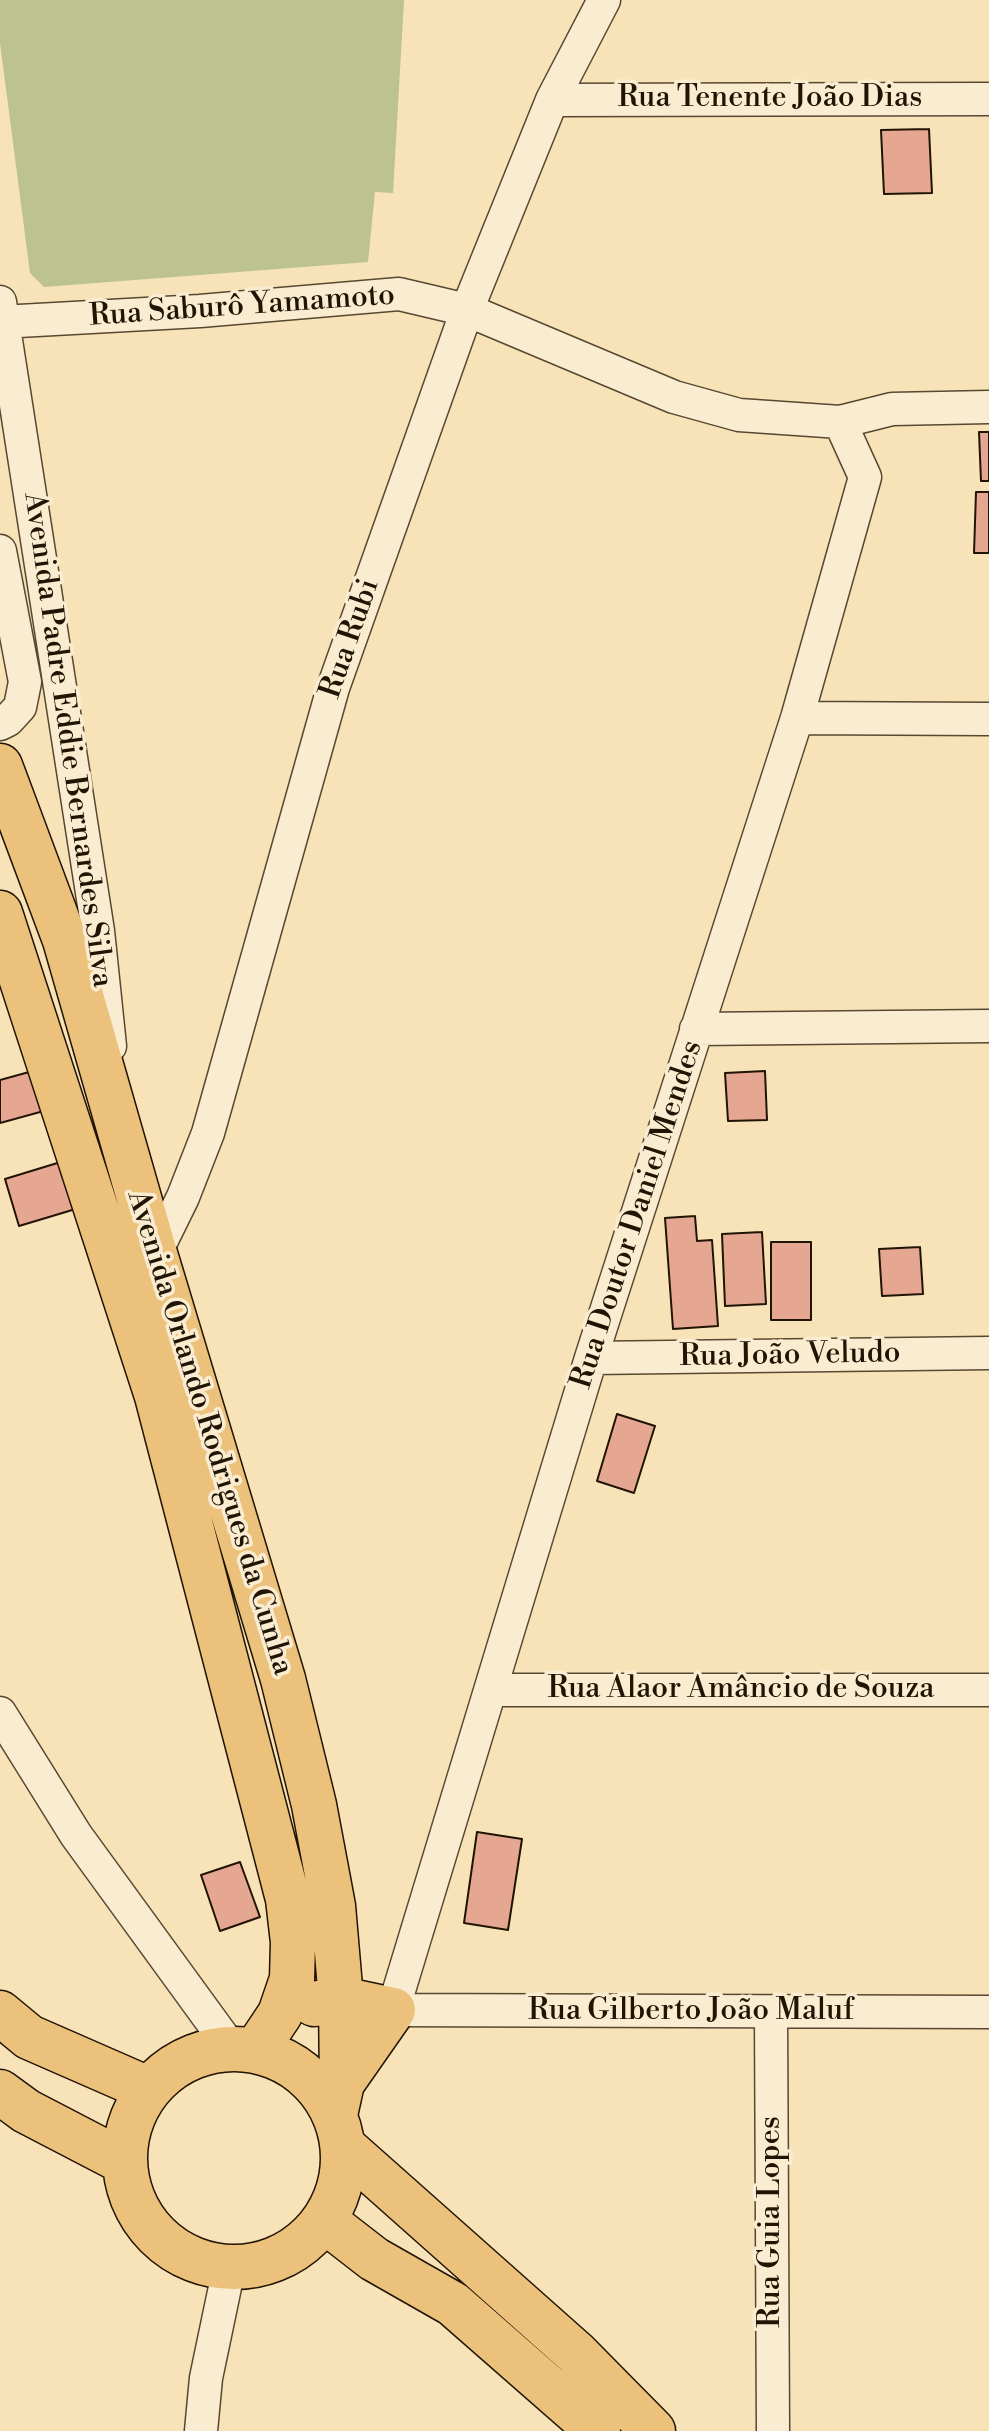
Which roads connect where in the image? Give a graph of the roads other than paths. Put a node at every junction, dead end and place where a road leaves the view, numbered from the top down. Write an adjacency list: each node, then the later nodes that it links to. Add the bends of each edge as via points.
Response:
1 (604, 0): 3 (street, Rua Rubi)
2 (989, 99): 3 (street, Rua Tenente João Dias)
3 (552, 100): 4 (street, Rua Rubi)
4 (467, 310): 5 (street, Rua Saburô Yamamoto, via 399,294 200,311); 7 (street, Rua Saburô Yamamoto, via 674,397 739,415); 17 (street, Rua Rubi, via 333,688 208,1133 183,1197)
5 (1, 315): 16 (street, Avenida Padre Eddie Bernardes Silva, via 98,931)
6 (989, 407): 7 (street, Rua Saburô Yamamoto, via 892,409)
7 (840, 422): 9 (street, Rua Doutor Daniel Mendes, via 865,477)
8 (0, 551): 11 (street, Avenida Padre Eddie Bernardes Silva, via 25,682 20,707)
9 (797, 718): 10 (street); 15 (street, Rua Doutor Daniel Mendes)
10 (989, 719)
11 (0, 724)
12 (0, 766): 16 (main road, Avenida Orlando Rodrigues da Cunha, via 65,940)
13 (0, 913): 17 (main road, Avenida Orlando Rodrigues da Cunha)
14 (989, 1026): 15 (street)
15 (696, 1029): 19 (street, Rua Doutor Daniel Mendes)
16 (120, 1132): 17 (main road, Avenida Orlando Rodrigues da Cunha)
17 (136, 1263): 23 (main road, Avenida Orlando Rodrigues da Cunha, via 283,1679 333,1906); 28 (main road, Avenida Orlando Rodrigues da Cunha, via 157,1396 288,1899 292,1979)
18 (989, 1353): 19 (street, Rua João Veludo)
19 (591, 1358): 20 (street, Rua Doutor Daniel Mendes)
20 (492, 1690): 21 (street, Rua Alaor Amâncio de Souza); 24 (street, Rua Doutor Daniel Mendes)
21 (989, 1690)
22 (0, 1713): 29 (street, via 76,1835)
23 (341, 1999): 24 (main road); 28 (main road); 32 (main road, Avenida Orlando Rodrigues da Cunha)
24 (393, 2010): 27 (street, Rua Gilberto João Maluf); 32 (main road)
25 (989, 2012): 27 (street, Rua Gilberto João Maluf)
26 (0, 2013): 30 (main road, via 29,2037)
27 (771, 2013): 39 (street, Rua Guia Lopes)
28 (280, 2014): 29 (main road, Avenida Orlando Rodrigues da Cunha)
29 (243, 2049): 30 (main road, via 200,2053 172,2067); 32 (main road, via 289,2062)
30 (148, 2089): 33 (main road, via 131,2124)
31 (0, 2092): 33 (main road)
32 (341, 2115): 34 (main road, via 343,2172); 38 (main road)
33 (124, 2162): 35 (main road, via 130,2194 145,2223 168,2246 197,2262)
34 (325, 2221): 35 (main road, via 299,2248 266,2264); 37 (main road, via 374,2259 453,2304)
35 (229, 2268): 36 (street, via 206,2378)
36 (201, 2431)
37 (598, 2431)
38 (653, 2431)
39 (773, 2431)

